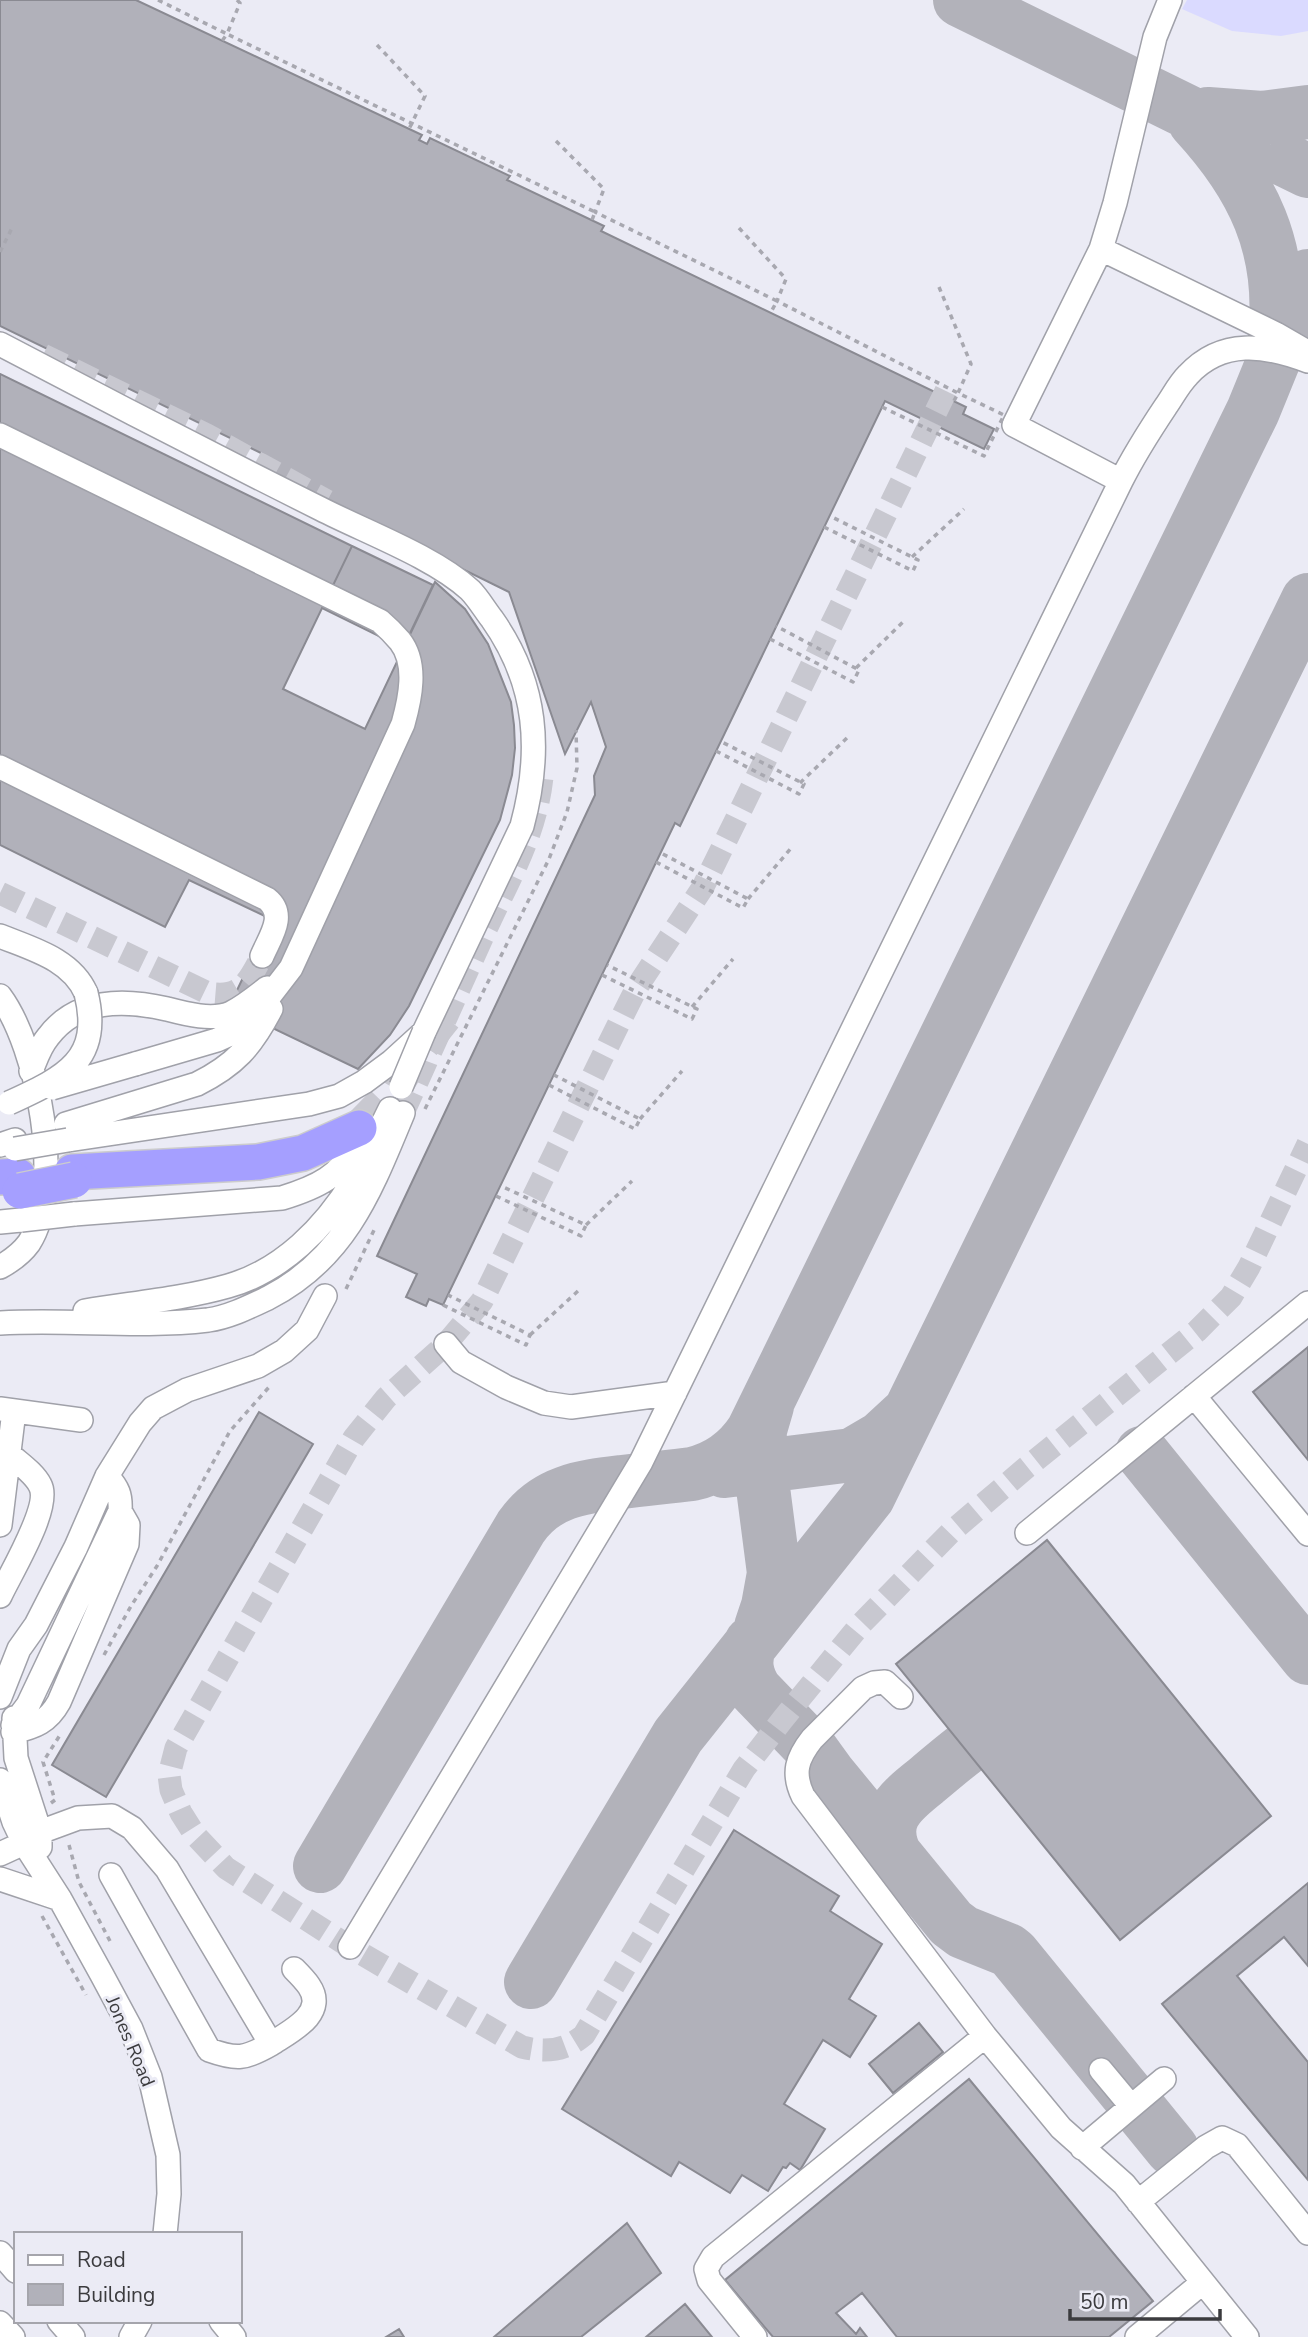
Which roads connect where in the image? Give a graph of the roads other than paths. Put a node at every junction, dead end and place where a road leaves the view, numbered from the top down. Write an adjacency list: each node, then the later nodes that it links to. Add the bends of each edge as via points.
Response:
1 (1170, 0): 2 (street, via 1155,37)
2 (1101, 249): 4 (street); 7 (street, via 1014,425)
3 (0, 344): 13 (street, via 438,566 471,591 504,636 531,700 530,795 522,826)
4 (1308, 353)
5 (1308, 361): 7 (street, via 1283,352 1242,347 1203,362 1187,376)
6 (0, 435): 11 (street, via 380,621 402,643 410,667 411,695 404,724)
7 (1123, 478): 26 (street)
8 (0, 767): 10 (street, via 267,899 278,916)
9 (0, 936): 16 (street, bridge, via 46,955 75,975 86,993 91,1034 78,1060 56,1080)
10 (262, 956)
11 (294, 961): 14 (street, via 263,991 230,1013 198,1016 115,1002 79,1012 47,1038); 16 (street, bridge, via 239,1030); 19 (street, via 257,1037 232,1064)
12 (0, 996): 14 (street)
13 (424, 1032): 15 (street, bridge); 19 (street, via 391,1062 339,1096 178,1124)
14 (31, 1070): 21 (street, via 45,1146 46,1192 30,1241 15,1259)
15 (401, 1087): 19 (street, via 343,1168 318,1185 282,1198 191,1205); 24 (street, via 354,1180 311,1234 280,1261 232,1285 205,1292)
16 (5, 1105)
17 (403, 1113): 24 (street, via 365,1200 337,1244 288,1288 249,1308 211,1320)
18 (359, 1128): 19 (highway, via 322,1147 258,1162 124,1171)
19 (71, 1166): 20 (highway, bridge); 20 (street)
20 (9, 1177)
21 (0, 1267)
22 (325, 1296): 31 (street, via 307,1330 284,1351 153,1408)
23 (1308, 1303): 27 (street)
24 (6, 1322)
25 (446, 1344): 26 (street, via 461,1362 544,1403 571,1407)
26 (675, 1393): 47 (street, via 636,1472)
27 (1194, 1396): 33 (street); 34 (street)
28 (7, 1410): 29 (street); 30 (street)
29 (81, 1420)
30 (9, 1454): 32 (street); 35 (street, via 40,1483 43,1498)
31 (107, 1476): 36 (street); 40 (street, via 121,1497 120,1511 29,1705)
32 (0, 1525)
33 (1027, 1533)
34 (1308, 1534)
35 (0, 1596)
36 (36, 1625): 37 (street); 40 (street, via 17,1691)
37 (7, 1659): 38 (street)
38 (0, 1697)
39 (901, 1697): 49 (street, via 885,1682 863,1688 804,1749 796,1766 797,1781 803,1796)
40 (13, 1728): 42 (street)
41 (0, 1780): 42 (street, via 14,1822)
42 (32, 1838): 43 (street); 46 (street, Jones Road, via 39,1864); 50 (street, via 78,1818 112,1816 132,1828 167,1869)
43 (0, 1854)
44 (111, 1875): 50 (street, via 209,2050 231,2058 249,2056)
45 (0, 1879): 46 (street)
46 (60, 1899): 56 (street, Jones Road, via 131,2029 150,2077 168,2155)
47 (350, 1947)
48 (294, 1969): 50 (street, via 311,1987 314,2004 306,2021)
49 (985, 2036): 54 (street); 67 (street, via 713,2257 706,2269 709,2280)
50 (271, 2044)
51 (1101, 2070): 53 (street)
52 (1164, 2079): 53 (street)
53 (1132, 2106): 54 (street)
54 (1082, 2148): 55 (street)
55 (1138, 2202): 57 (street, via 1222,2138 1237,2145); 60 (street)
56 (165, 2232)
57 (1308, 2233)
58 (0, 2253): 59 (street)
59 (14, 2269)
60 (1202, 2283): 68 (street); 69 (street)
61 (0, 2323): 64 (street)
62 (61, 2323): 65 (street)
63 (223, 2323): 66 (street)
64 (13, 2337)
65 (73, 2337)
66 (234, 2337)
67 (755, 2337)
68 (1137, 2337)
69 (1247, 2337)

